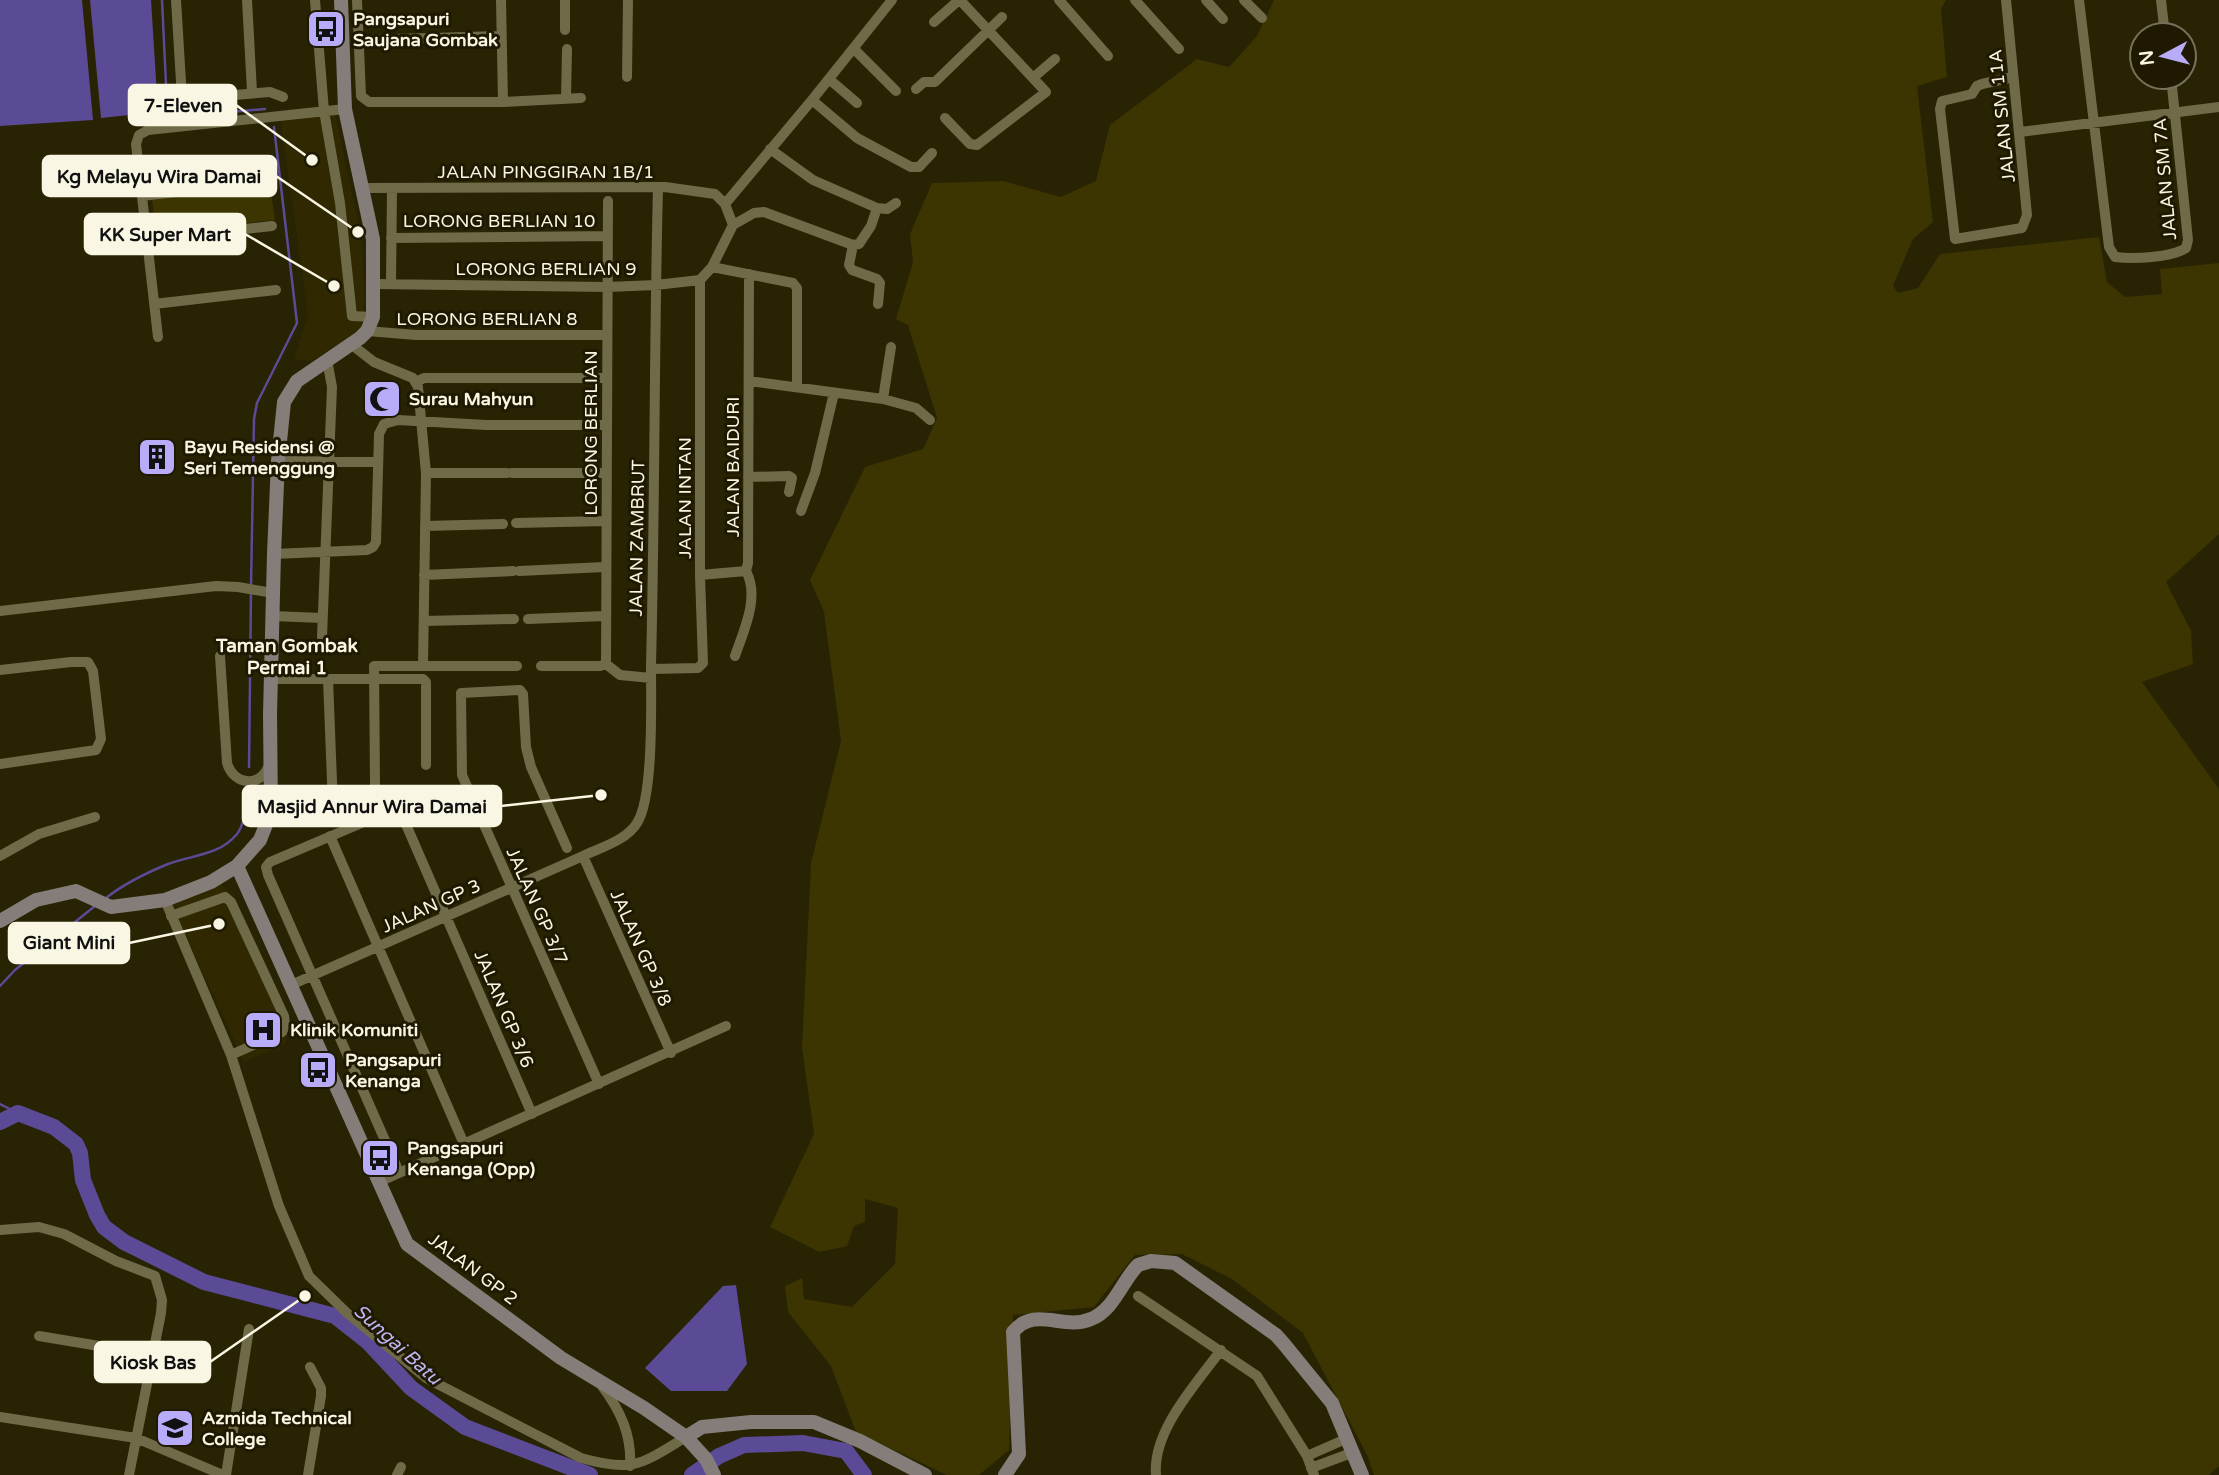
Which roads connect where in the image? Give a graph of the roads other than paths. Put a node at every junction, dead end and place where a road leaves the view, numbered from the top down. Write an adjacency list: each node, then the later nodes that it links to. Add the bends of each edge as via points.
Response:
1 (176, 0): 39 (street, via 181,98)
2 (247, 0): 39 (street)
3 (315, 0): 48 (street)
4 (341, 0): 47 (street)
5 (357, 0): 26 (street)
6 (501, 0): 25 (street)
7 (565, 0): 23 (street)
8 (628, 0): 32 (street)
9 (892, 0): 28 (street)
10 (959, 0): 22 (street); 24 (street)
11 (1059, 0): 30 (street)
12 (1135, 0): 29 (street)
13 (1206, 0): 20 (street)
14 (1244, 0): 19 (street)
15 (2006, 0): 34 (street, JALAN SM 11A)
16 (2079, 0): 51 (street)
17 (2161, 0): 21 (street)
18 (1002, 18): 24 (street)
19 (1262, 18)
20 (1223, 19)
21 (2163, 21)
22 (934, 22)
23 (565, 30)
24 (990, 30): 33 (street); 36 (street, via 935,82 924,82)
25 (502, 36): 26 (street); 44 (street)
26 (359, 40): 44 (street, via 361,96 369,102)
27 (567, 49): 41 (street)
28 (854, 49): 35 (street); 37 (street)
29 (1180, 49)
30 (1108, 56)
31 (1055, 59): 33 (street)
32 (627, 77)
33 (1034, 77): 50 (street, via 1046,92 977,145 970,144)
34 (2013, 77): 52 (street, JALAN SM 11A); 52 (street, JALAN SM 11A, via 1942,101 1955,239 2022,228 2027,215)
35 (829, 79): 43 (street); 45 (street)
36 (916, 89)
37 (896, 91)
38 (2173, 91): 49 (street, JALAN SM 7A)
39 (252, 92): 40 (street)
40 (283, 97)
41 (566, 98): 42 (street); 44 (street)
42 (581, 98)
43 (812, 100): 53 (street); 54 (street, via 857,138 911,167 919,167)
44 (503, 102)
45 (857, 103)
46 (2219, 107): 49 (street)
47 (345, 109): 48 (street); 57 (street)
48 (324, 111): 59 (street, via 148,130 139,135 136,144); 80 (street, via 352,316)
49 (2175, 113): 51 (street); 51 (street, JALAN SM 7A, via 2188,240 2178,253 2115,257 2109,247)
50 (945, 118)
51 (2092, 124): 52 (street)
52 (2020, 132)
53 (770, 149): 62 (street); 63 (street, via 813,180)
54 (932, 152)
55 (264, 182): 59 (street)
56 (658, 187): 58 (street, JALAN PINGGIRAN 1B/1); 62 (street, JALAN PINGGIRAN 1B/1, via 715,194); 75 (street, JALAN ZAMBRUT)
57 (363, 188): 58 (street, JALAN PINGGIRAN 1B/1); 73 (street, via 372,227)
58 (392, 190): 67 (street)
59 (142, 196): 68 (street)
60 (608, 201): 66 (street, LORONG BERLIAN)
61 (896, 203): 63 (street, via 887,209)
62 (725, 204): 64 (street)
63 (877, 208): 69 (street, via 871,226)
64 (733, 225): 69 (street, via 764,212); 70 (street)
65 (272, 226): 68 (street)
66 (608, 236): 67 (street, LORONG BERLIAN 10); 76 (street, LORONG BERLIAN)
67 (391, 238): 74 (street)
68 (147, 240): 78 (street)
69 (853, 246): 79 (street, via 849,265 880,283)
70 (712, 267): 71 (street); 72 (street)
71 (749, 274): 88 (street, JALAN BAIDURI); 90 (street, via 787,280 797,288)
72 (700, 280): 75 (street, LORONG BERLIAN 9); 113 (street, JALAN INTAN)
73 (374, 284): 74 (street, LORONG BERLIAN 9); 80 (street)
74 (391, 284): 76 (street, LORONG BERLIAN 9)
75 (656, 285): 76 (street, LORONG BERLIAN 9); 130 (street, JALAN ZAMBRUT)
76 (607, 287): 82 (street, LORONG BERLIAN)
77 (276, 290): 78 (street)
78 (155, 303): 83 (street)
79 (878, 304)
80 (373, 317): 81 (street)
81 (367, 331): 82 (street, LORONG BERLIAN 8); 84 (street)
82 (607, 335): 87 (street, LORONG BERLIAN)
83 (158, 337)
84 (352, 345): 86 (street); 89 (street, via 374,362)
85 (891, 347): 92 (street)
86 (327, 360): 96 (street, via 297,381 284,402); 97 (street, via 332,387)
87 (607, 378): 89 (street, via 424,378); 95 (street, LORONG BERLIAN)
88 (749, 381): 90 (street); 101 (street, JALAN BAIDURI)
89 (416, 382): 94 (street)
90 (797, 387): 91 (street)
91 (834, 393): 92 (street); 103 (street)
92 (883, 400): 93 (street, via 916,408)
93 (930, 420)
94 (421, 422): 95 (street); 98 (street, via 384,424); 99 (street)
95 (606, 425): 100 (street, LORONG BERLIAN)
96 (278, 461): 97 (street); 109 (street)
97 (328, 461): 98 (street); 108 (street)
98 (378, 462): 108 (street, via 373,547)
99 (426, 473): 100 (street); 107 (street)
100 (606, 473): 104 (street, LORONG BERLIAN)
101 (748, 477): 102 (street, via 789,476); 111 (street, JALAN BAIDURI)
102 (789, 492)
103 (801, 511)
104 (606, 521): 105 (street); 110 (street, LORONG BERLIAN)
105 (516, 523)
106 (503, 524): 107 (street)
107 (425, 526): 112 (street)
108 (323, 553): 109 (street); 118 (street)
109 (274, 554): 114 (street)
110 (605, 567): 112 (street); 117 (street, LORONG BERLIAN)
111 (746, 571): 113 (street); 124 (street, JALAN BAIDURI, via 752,583 750,607)
112 (425, 575): 121 (street)
113 (700, 575): 130 (street, JALAN INTAN, via 703,663 698,668)
114 (269, 593): 115 (street, via 216,586); 116 (street)
115 (0, 611)
116 (273, 616): 118 (street); 131 (street)
117 (605, 616): 120 (street); 125 (street, LORONG BERLIAN)
118 (322, 618): 122 (street)
119 (514, 619): 121 (street)
120 (528, 619)
121 (424, 621): 126 (street)
122 (321, 637)
123 (220, 656): 134 (street, via 229,771 242,780 260,778)
124 (735, 656)
125 (606, 664): 128 (street); 130 (street, via 620,675)
126 (423, 666): 127 (street); 133 (street, via 374,666)
127 (517, 666)
128 (541, 666)
129 (0, 670): 135 (street, via 88,662 101,739 96,750)
130 (651, 673): 143 (street, JALAN ZAMBRUT, via 643,807 628,833)
131 (271, 679): 132 (street); 134 (street)
132 (328, 679): 133 (street); 137 (street)
133 (374, 679): 136 (street, via 426,682); 137 (street, via 374,794 371,801)
134 (271, 761): 138 (street)
135 (0, 764)
136 (426, 765)
137 (333, 807): 138 (street)
138 (271, 812): 144 (street, via 260,839)
139 (95, 817): 142 (street, via 38,834)
140 (330, 836): 150 (street, JALAN GP 3/6, via 397,809); 152 (street); 153 (street, via 266,867)
141 (566, 848): 145 (street, JALAN GP 3/7, via 531,767 523,694 516,689 464,692 460,695 462,775)
142 (0, 856)
143 (583, 856): 145 (street, JALAN GP 3); 158 (street, JALAN GP 3/8)
144 (237, 866): 146 (street); 147 (street, JALAN GP 2)
145 (513, 888): 150 (street, JALAN GP 3); 160 (street, JALAN GP 3/7)
146 (165, 900): 148 (street); 151 (street, via 115,907 75,891 36,900)
147 (257, 908): 149 (street); 154 (street, JALAN GP 2)
148 (171, 916): 149 (street, via 225,897); 159 (street)
149 (237, 916): 156 (street)
150 (446, 917): 152 (street, JALAN GP 3); 161 (street, JALAN GP 3/6)
151 (0, 921)
152 (379, 947): 153 (street, JALAN GP 3); 162 (street)
153 (311, 976): 154 (street, JALAN GP 3); 163 (street)
154 (291, 985): 155 (street, JALAN GP 2)
155 (301, 1008): 156 (street); 164 (street, JALAN GP 2)
156 (284, 1016): 159 (street, via 282,1032)
157 (726, 1026): 158 (street)
158 (671, 1052): 160 (street)
159 (231, 1055): 179 (street, via 279,1206 309,1276 426,1378 581,1458 608,1466)
160 (599, 1084): 161 (street)
161 (532, 1114): 162 (street)
162 (464, 1144): 163 (street)
163 (399, 1172): 164 (street)
164 (379, 1181): 172 (street, JALAN GP 2, via 407,1244)
165 (0, 1230): 170 (street, via 39,1227 64,1234 155,1276 162,1300)
166 (1138, 1296): 169 (street)
167 (249, 1329): 182 (street)
168 (39, 1336): 170 (street)
169 (1221, 1350): 178 (street, via 1257,1376); 187 (street, via 1163,1435 1156,1454)
170 (153, 1355): 175 (street)
171 (310, 1367): 183 (street, via 321,1396)
172 (600, 1383): 174 (street, JALAN GP 2); 179 (street, via 621,1413)
173 (0, 1418): 175 (street)
174 (686, 1437): 179 (street); 184 (street, JALAN GP 2); 185 (street, via 702,1427 814,1422)
175 (136, 1438): 181 (street); 182 (street)
176 (1348, 1438): 177 (street); 178 (street); 186 (street, via 1332,1403 1276,1335 1175,1263 1151,1261 1138,1265 1102,1314 1073,1323 1036,1318 1022,1321 1013,1332 1019,1454)
177 (1354, 1452): 180 (street); 188 (street)
178 (1307, 1456): 180 (street)
179 (631, 1466)
180 (1312, 1472)
181 (130, 1475)
182 (224, 1475)
183 (308, 1475)
184 (714, 1475)
185 (925, 1475)
186 (1005, 1475)
187 (1156, 1475)
188 (1362, 1475)

